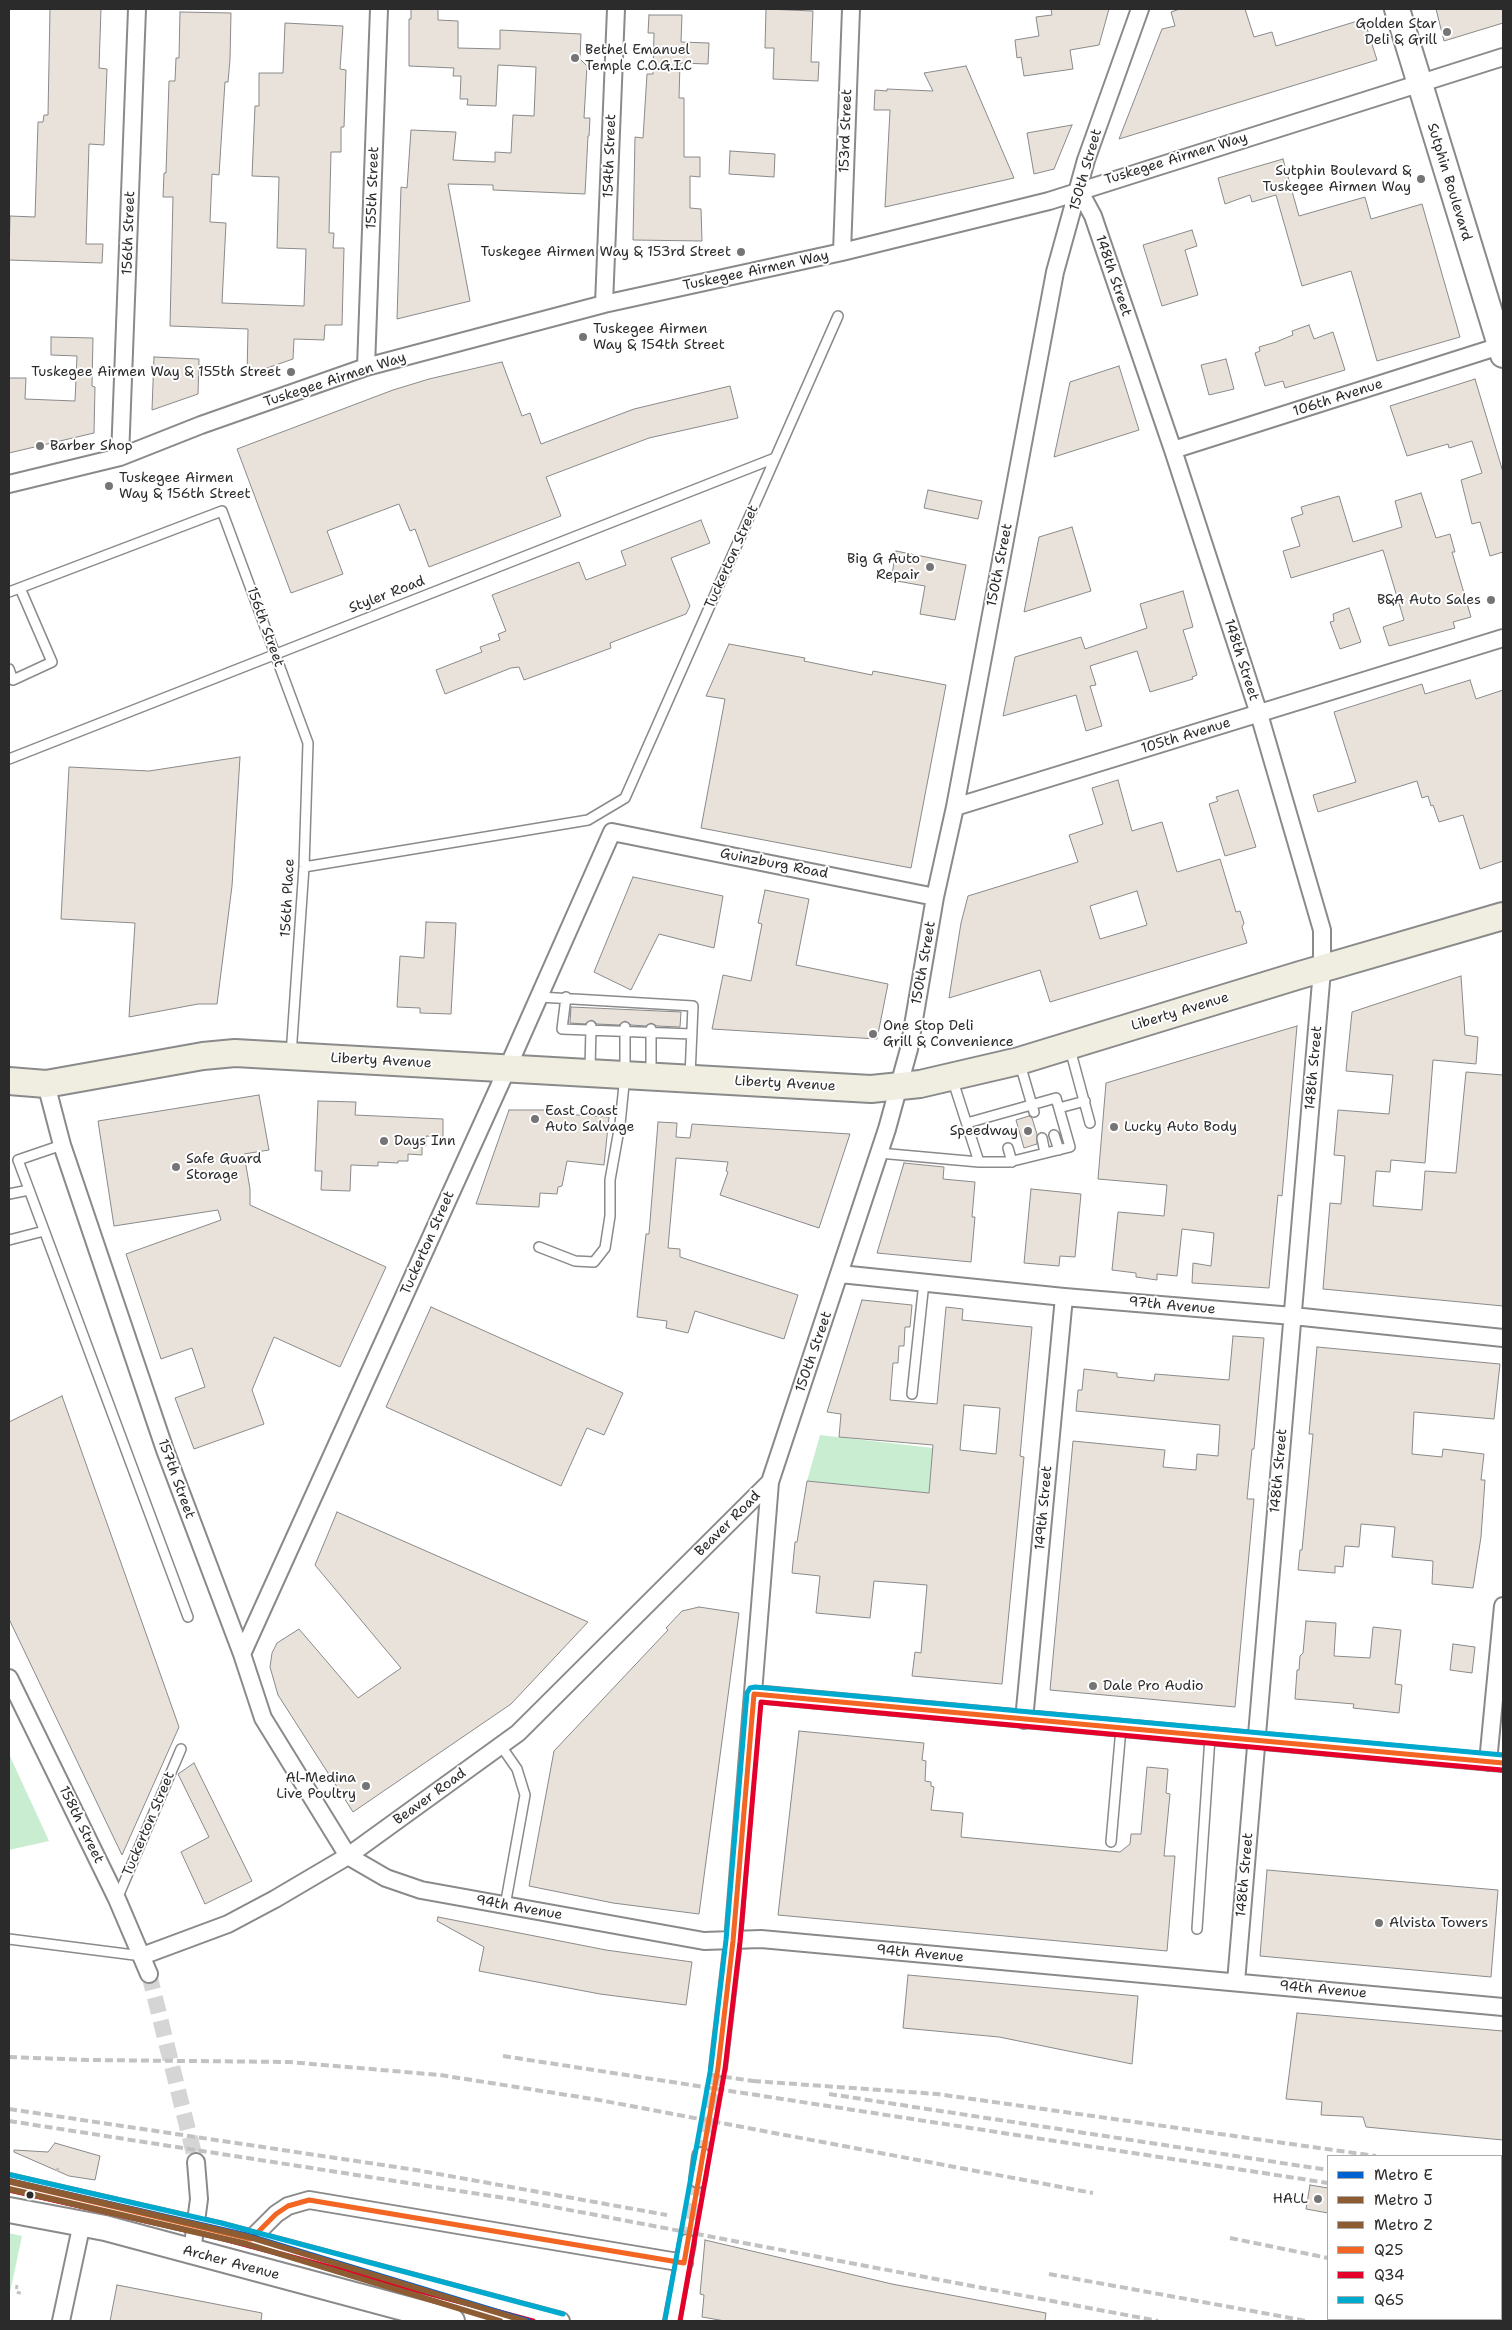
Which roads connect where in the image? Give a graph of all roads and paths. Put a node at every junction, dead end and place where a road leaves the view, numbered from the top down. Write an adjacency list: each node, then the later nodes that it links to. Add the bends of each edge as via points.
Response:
1 (137, 9): 16 (street, 156th Street)
2 (379, 9): 14 (street, 155th Street)
3 (616, 9): 11 (street, 154th Street)
4 (850, 9): 10 (street, 153rd Street)
5 (1140, 9): 9 (street, 150th Street, via 1086,160)
6 (1397, 9): 8 (street, Sutphin Boulevard)
7 (1503, 56): 8 (street, Tuskegee Airmen Way)
8 (1419, 84): 9 (street, Tuskegee Airmen Way); 13 (street, Sutphin Boulevard)
9 (1079, 190): 10 (street, Tuskegee Airmen Way, via 1030,206); 15 (street, 148th Street, via 1093,216); 27 (street, 150th Street, via 1056,272)
10 (842, 252): 11 (street, Tuskegee Airmen Way)
11 (604, 304): 14 (street, Tuskegee Airmen Way)
12 (838, 316): 17 (lane, Tuckerton Street)
13 (1502, 348): 15 (street, 106th Avenue)
14 (366, 367): 16 (street, Tuskegee Airmen Way)
15 (1173, 450): 24 (street, 148th Street)
16 (120, 457): 18 (street, Tuskegee Airmen Way)
17 (775, 458): 22 (lane, Styler Road); 29 (lane, Tuckerton Street, via 625,798 588,820)
18 (9, 484)
19 (20, 588): 20 (lane); 22 (lane, 156th Street, via 222,511); 23 (lane, via 52,662 13,680)
20 (9, 592)
21 (1503, 638): 24 (street, 105th Avenue)
22 (275, 654): 25 (lane, 156th Street); 26 (lane, Styler Road)
23 (9, 669)
24 (1259, 714): 27 (street, 105th Avenue); 32 (street, 148th Street, via 1322,930)
25 (308, 743): 29 (lane, 156th Place)
26 (9, 759)
27 (955, 807): 30 (street, 150th Street)
28 (612, 832): 30 (street, Guinzburg Road); 33 (street, Tuckerton Street)
29 (304, 867): 40 (lane, 156th Place)
30 (935, 897): 50 (street, 150th Street, via 908,1049)
31 (1503, 916): 32 (main road, Liberty Avenue)
32 (1322, 970): 39 (main road, Liberty Avenue); 77 (street, 148th Street)
33 (539, 996): 34 (lane); 42 (street, Tuckerton Street)
34 (566, 997): 35 (lane, via 562,1028); 38 (lane, via 592,1003 693,1006)
35 (591, 1028): 36 (lane); 43 (lane)
36 (625, 1029): 37 (lane); 44 (lane)
37 (651, 1030): 38 (lane); 45 (lane)
38 (692, 1034): 47 (lane)
39 (1070, 1046): 41 (main road, Liberty Avenue); 52 (lane)
40 (291, 1055): 42 (main road, Liberty Avenue); 49 (main road, Liberty Avenue, via 219,1054)
41 (1019, 1061): 46 (main road, Liberty Avenue); 53 (lane)
42 (507, 1069): 43 (main road, Liberty Avenue); 83 (street, Tuckerton Street)
43 (590, 1073): 44 (main road, Liberty Avenue)
44 (625, 1075): 45 (main road, Liberty Avenue); 73 (lane, via 604,1248 594,1262 575,1261)
45 (651, 1076): 47 (main road, Liberty Avenue)
46 (952, 1078): 50 (main road, Liberty Avenue); 55 (lane)
47 (690, 1079): 50 (main road, Liberty Avenue, via 871,1089)
48 (9, 1081): 49 (main road, Liberty Avenue)
49 (46, 1084): 51 (main road, Liberty Avenue); 59 (street, 157th Street)
50 (898, 1085): 63 (street, 150th Street)
51 (9, 1101)
52 (1085, 1101): 54 (lane); 56 (lane)
53 (1033, 1108): 54 (lane, via 1056,1098); 55 (lane, via 985,1123)
54 (1059, 1108): 61 (lane, via 1070,1146)
55 (967, 1123): 66 (lane)
56 (1090, 1123)
57 (1054, 1135): 61 (lane)
58 (1042, 1138): 64 (lane)
59 (62, 1145): 65 (lane); 83 (street, 157th Street, via 165,1450)
60 (1008, 1148): 68 (lane)
61 (1059, 1150): 64 (lane)
62 (994, 1152): 67 (lane)
63 (879, 1153): 66 (lane); 74 (street, 150th Street)
64 (1045, 1153): 68 (lane)
65 (13, 1161): 69 (lane)
66 (979, 1162): 67 (lane)
67 (996, 1162): 68 (lane)
68 (1012, 1162)
69 (29, 1190): 70 (lane); 71 (lane)
70 (9, 1194)
71 (44, 1231): 72 (lane); 82 (lane)
72 (9, 1240)
73 (539, 1246)
74 (840, 1274): 75 (street, 97th Avenue); 80 (street, 150th Street)
75 (924, 1282): 76 (street, 97th Avenue); 79 (lane)
76 (1064, 1297): 77 (street, 97th Avenue); 86 (street, 149th Street)
77 (1293, 1316): 78 (street, 97th Avenue); 89 (street, 148th Street)
78 (1503, 1338)
79 (912, 1394)
80 (770, 1482): 85 (street, 150th Street); 90 (street, Beaver Road, via 518,1733)
81 (1503, 1606): 92 (street)
82 (188, 1617)
83 (242, 1654): 94 (street, 157th Street, via 263,1718)
84 (9, 1678): 95 (street, 158th Street)
85 (754, 1694): 86 (street); 99 (street, 150th Street)
86 (1024, 1720): 87 (street)
87 (1121, 1728): 88 (street); 93 (lane)
88 (1210, 1736): 89 (street); 97 (lane)
89 (1257, 1740): 92 (street); 102 (street, 148th Street)
90 (501, 1746): 94 (street, Beaver Road); 96 (lane, via 517,1769 525,1794)
91 (181, 1749): 95 (lane, Tuckerton Street)
92 (1496, 1763)
93 (1110, 1842)
94 (348, 1856): 96 (street, 94th Avenue, via 386,1878 421,1890); 100 (street, Beaver Road, via 228,1924)
95 (117, 1899): 100 (street, 158th Street)
96 (505, 1906): 99 (street, 94th Avenue, via 704,1941)
97 (1197, 1929)
98 (9, 1939): 100 (lane, Beaver Road)
99 (733, 1941): 102 (street, 94th Avenue, via 761,1939); 104 (street, 150th Street)
100 (142, 1956): 101 (street, 158th Street)
101 (149, 1974)
102 (1236, 1982): 103 (street, 94th Avenue)
103 (1503, 2007)
104 (718, 2068)
105 (701, 2156): 107 (street)
106 (196, 2162): 111 (street, via 199,2199)
107 (698, 2179)
108 (9, 2182): 111 (street, Archer Avenue)
109 (9, 2210): 110 (street, Archer Avenue)
110 (82, 2223): 114 (street, Archer Avenue); 118 (street)
111 (196, 2225): 112 (street, Archer Avenue); 114 (street)
112 (250, 2239): 115 (street, via 288,2206 309,2200); 120 (street, Archer Avenue)
113 (687, 2243): 115 (street)
114 (192, 2252): 119 (street, Archer Avenue)
115 (684, 2263): 121 (street)
116 (17, 2284): 117 (path, via 16,2292)
117 (24, 2294)
118 (61, 2321)
119 (452, 2321)
120 (561, 2321)
121 (672, 2321)

